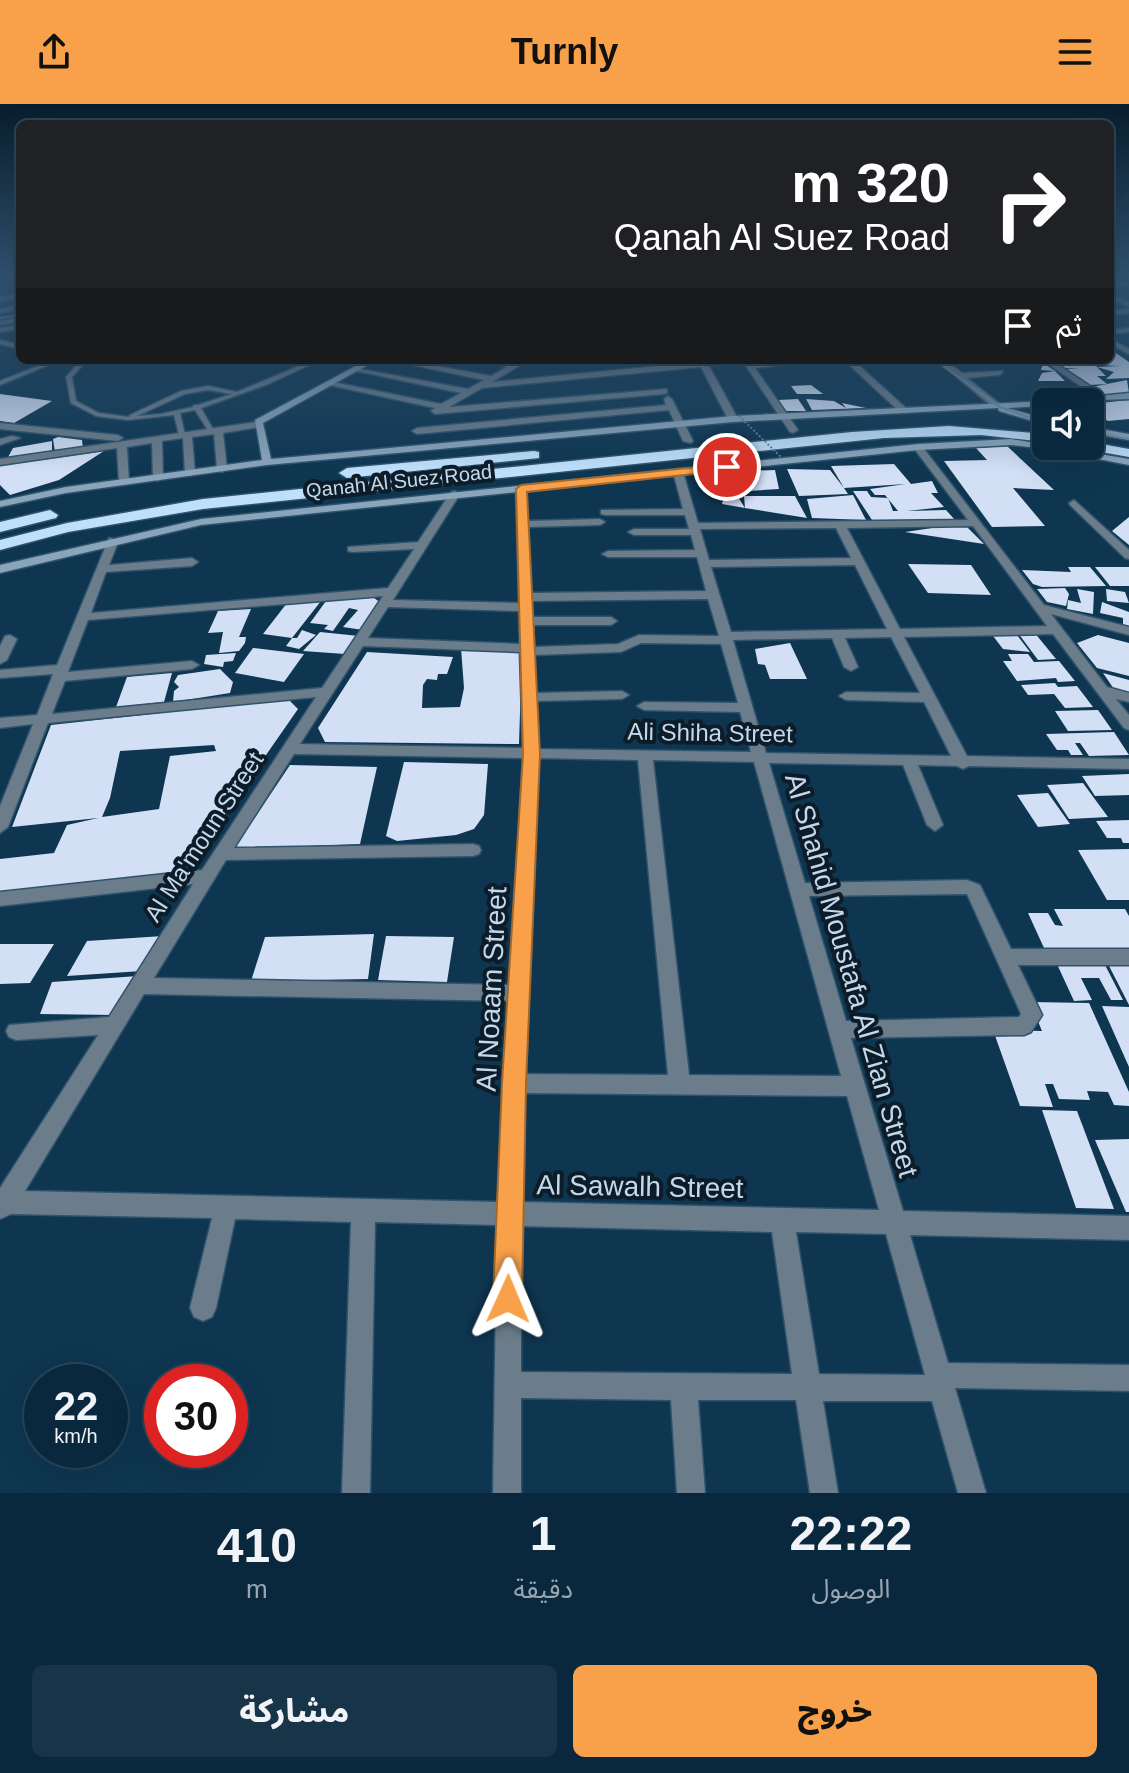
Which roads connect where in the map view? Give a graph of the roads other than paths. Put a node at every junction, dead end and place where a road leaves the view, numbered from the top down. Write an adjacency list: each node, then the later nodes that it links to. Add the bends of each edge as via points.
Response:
1 (48, 364): 19 (lane)
2 (80, 364): 36 (lane, via 69,377 73,402)
3 (308, 364): 25 (lane)
4 (366, 364): 15 (street)
5 (413, 364): 18 (street)
6 (505, 364): 14 (street)
7 (519, 364): 14 (street)
8 (704, 364): 37 (street)
9 (749, 364): 35 (street)
10 (852, 364): 33 (street)
11 (944, 364): 17 (street)
12 (1052, 364): 22 (street)
13 (652, 365): 21 (street); 23 (street)
14 (516, 366): 18 (street)
15 (355, 370): 20 (street); 24 (street)
16 (1000, 373): 17 (street)
17 (958, 376): 30 (street)
18 (493, 379): 21 (street)
19 (0, 383)
20 (328, 384): 32 (street); 39 (street)
21 (479, 386): 24 (street)
22 (1089, 388)
23 (664, 391): 31 (street); 32 (street)
24 (469, 392): 32 (street)
25 (237, 394): 29 (lane); 36 (lane, via 214,385 199,386)
26 (1129, 396): 27 (street)
27 (1104, 398)
28 (1032, 404): 30 (street, Qanah Al Suez Road)
29 (196, 406): 34 (lane); 43 (lane)
30 (997, 406): 33 (street, Qanah Al Suez Road); 41 (street)
31 (671, 407): 38 (street); 44 (street)
32 (439, 409): 44 (street)
33 (904, 411): 35 (street, Qanah Al Suez Road)
34 (177, 412): 36 (lane); 47 (lane)
35 (782, 416): 37 (street, Qanah Al Suez Road); 48 (street)
36 (128, 417)
37 (736, 417): 38 (street, Qanah Al Suez Road)
38 (679, 424): 53 (street); 62 (street, Qanah Al Suez Road)
39 (256, 425): 43 (street); 66 (street)
40 (0, 426): 42 (street)
41 (1032, 426)
42 (21, 428): 50 (street); 52 (street)
43 (214, 431): 47 (street); 68 (street)
44 (417, 431): 62 (street)
45 (1032, 431): 48 (highway, Qanah Al Suez Road)
46 (1104, 433): 49 (street)
47 (185, 435): 51 (street); 70 (street)
48 (796, 436): 53 (highway, Qanah Al Suez Road); 56 (highway); 84 (highway, Qanah Al Suez Road, via 205,504)
49 (1129, 437)
50 (15, 438): 55 (street); 65 (street)
51 (157, 439): 52 (street); 71 (street)
52 (143, 441): 57 (street)
53 (688, 441): 81 (highway, Qanah Al Suez Road, via 225,485 105,503)
54 (1104, 441): 59 (highway)
55 (0, 442)
56 (1011, 442): 58 (street, Qanah Al Suez Road); 60 (street, Qanah Al Suez Road)
57 (122, 444): 65 (street); 72 (street)
58 (1032, 444)
59 (1129, 446)
60 (918, 447): 69 (street, Qanah Al Suez Road); 78 (street)
61 (1104, 449): 63 (highway)
62 (416, 450): 66 (street, Qanah Al Suez Road)
63 (1129, 453)
64 (1104, 457): 67 (street, Qanah Al Suez Road)
65 (1, 461)
66 (267, 462): 68 (street, Qanah Al Suez Road)
67 (1129, 462)
68 (222, 469): 70 (street, Qanah Al Suez Road)
69 (678, 472): 73 (street, Qanah Al Suez Road); 77 (street, Al Shahid Moustafa Al Zian Street)
70 (190, 473): 71 (street, Qanah Al Suez Road)
71 (158, 478): 72 (street, Qanah Al Suez Road)
72 (124, 482): 75 (street, Qanah Al Suez Road)
73 (521, 489): 74 (street, Qanah Al Suez Road); 79 (street, Al Noaam Street)
74 (455, 494): 83 (street, Qanah Al Suez Road, via 201,522); 85 (street, Al Ma'moun Street)
75 (2, 501)
76 (1074, 503): 88 (street)
77 (693, 523): 79 (street, via 602,517); 80 (street); 82 (street); 89 (street, Al Shahid Moustafa Al Zian Street)
78 (975, 523): 80 (street); 96 (street)
79 (522, 524): 97 (street, Al Noaam Street)
80 (840, 524): 90 (street)
81 (0, 527)
82 (634, 532)
83 (113, 540): 92 (street, Qanah Al Suez Road); 93 (street)
84 (0, 545)
85 (422, 545): 86 (street); 95 (street, Al Ma'moun Street)
86 (352, 549)
87 (608, 554): 89 (street)
88 (1129, 556)
89 (703, 559): 90 (street); 94 (street, Al Shahid Moustafa Al Zian Street)
90 (859, 561): 102 (street)
91 (192, 562): 93 (street)
92 (0, 569)
93 (102, 569): 98 (street)
94 (714, 595): 97 (street); 104 (street, Al Shahid Moustafa Al Zian Street)
95 (389, 597): 97 (street); 98 (street); 106 (street, Al Ma'moun Street)
96 (1039, 607): 100 (street); 101 (street)
97 (526, 608): 99 (street); 107 (street, Al Noaam Street)
98 (83, 617): 111 (street)
99 (611, 621)
100 (1056, 630): 102 (street); 113 (street)
101 (1129, 631)
102 (896, 633): 103 (street); 118 (street)
103 (837, 634): 104 (street); 110 (street)
104 (726, 638): 107 (street, via 639,639 621,648); 121 (street, Al Shahid Moustafa Al Zian Street)
105 (10, 639): 108 (street)
106 (359, 642): 107 (street); 114 (street, Al Ma'moun Street)
107 (526, 649): 117 (street, Al Noaam Street)
108 (0, 660)
109 (192, 665): 111 (street)
110 (851, 667)
111 (60, 673): 112 (street); 122 (street)
112 (0, 674)
113 (1103, 690): 119 (street); 124 (street)
114 (326, 692): 122 (street); 125 (street, Al Ma'moun Street)
115 (622, 695): 117 (street)
116 (846, 696): 118 (street)
117 (530, 697): 126 (street, Al Noaam Street)
118 (929, 698): 130 (street)
119 (1129, 698)
120 (644, 706): 121 (street)
121 (746, 708): 128 (street, Al Shahid Moustafa Al Zian Street)
122 (42, 720): 123 (street); 133 (street)
123 (0, 723)
124 (1129, 725)
125 (290, 749): 126 (street, Ali Shiha Street); 135 (street, Al Ma'moun Street)
126 (531, 754): 127 (street, Ali Shiha Street); 142 (street, Al Noaam Street)
127 (645, 756): 128 (street, Ali Shiha Street); 147 (street)
128 (761, 758): 129 (street, Ali Shiha Street); 137 (street, Al Shahid Moustafa Al Zian Street)
129 (909, 762): 130 (street, Ali Shiha Street); 132 (street)
130 (963, 764): 131 (street, Ali Shiha Street)
131 (1129, 764)
132 (935, 825)
133 (0, 827)
134 (473, 850): 135 (street)
135 (221, 854): 136 (street, Al Ma'moun Street)
136 (207, 876): 138 (street); 141 (street, Al Ma'moun Street)
137 (799, 890): 139 (street, via 967,887 979,895); 144 (street, Al Shahid Moustafa Al Zian Street)
138 (0, 899)
139 (1007, 957): 140 (street); 144 (street, via 1032,1015 1024,1026)
140 (1129, 957)
141 (137, 986): 142 (street); 143 (street, Al Ma'moun Street)
142 (519, 993): 146 (street, Al Noaam Street)
143 (114, 1025): 145 (street); 149 (street, Al Ma'moun Street)
144 (839, 1030): 148 (street, Al Shahid Moustafa Al Zian Street)
145 (16, 1031)
146 (514, 1083): 147 (street); 152 (street, Al Noaam Street)
147 (680, 1085): 148 (street)
148 (855, 1086): 154 (street, Al Shahid Moustafa Al Zian Street)
149 (2, 1206): 150 (street, Al Sawalh Street)
150 (226, 1207): 151 (street, Al Sawalh Street); 156 (street)
151 (363, 1210): 152 (street, Al Sawalh Street); 162 (street)
152 (509, 1213): 153 (street, Al Sawalh Street); 158 (street, Al Noaam Street)
153 (782, 1219): 154 (street, Al Sawalh Street); 161 (street)
154 (894, 1221): 155 (street, Al Sawalh Street); 159 (street, Al Shahid Moustafa Al Zian Street)
155 (1129, 1228)
156 (203, 1308)
157 (1129, 1378): 159 (street, via 950,1375)
158 (506, 1385): 160 (street); 163 (street, Al Noaam Street)
159 (941, 1385): 161 (street); 166 (street, Al Shahid Moustafa Al Zian Street)
160 (684, 1386): 161 (street); 164 (street)
161 (808, 1387): 165 (street)
162 (356, 1493)
163 (507, 1493)
164 (691, 1493)
165 (824, 1493)
166 (972, 1493)

